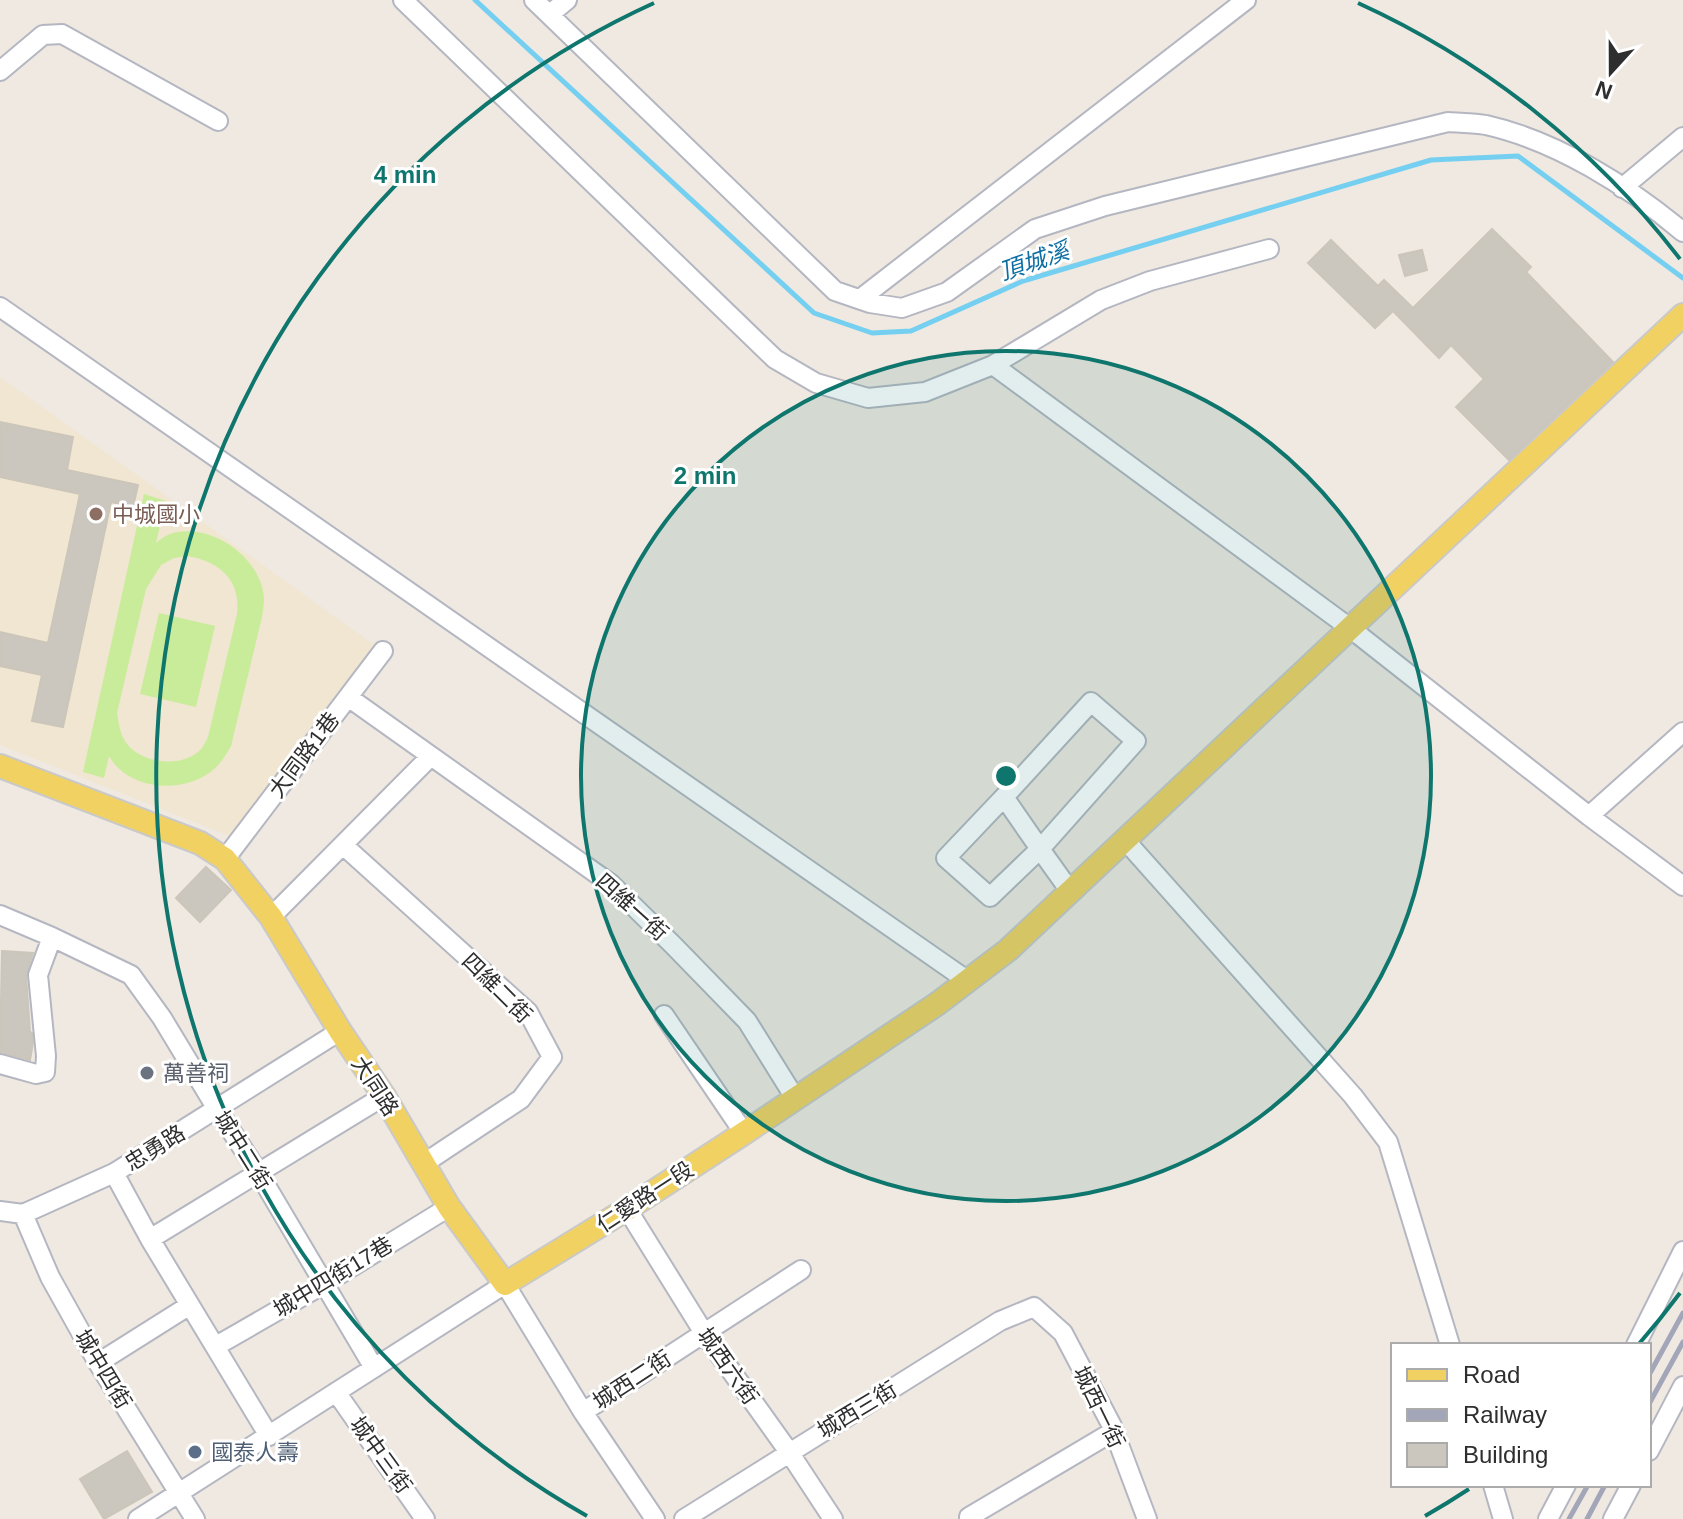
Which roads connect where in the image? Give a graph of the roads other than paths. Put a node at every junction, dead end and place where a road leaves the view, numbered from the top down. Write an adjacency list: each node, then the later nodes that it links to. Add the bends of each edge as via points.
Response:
1 (403, 0): 15 (street, via 775,359 816,383 868,398 925,392)
2 (534, 0): 5 (street)
3 (567, 0): 5 (street)
4 (1246, 0): 12 (street)
5 (550, 14): 12 (street, via 835,291)
6 (0, 71): 7 (street, via 43,35 62,34)
7 (218, 121)
8 (1683, 137): 9 (street)
9 (1622, 188): 10 (street); 12 (street, via 1534,141 1485,125 1448,122 1105,206 1035,229 947,292 902,308)
10 (1683, 232)
11 (1269, 249): 15 (street, via 1101,300)
12 (860, 299)
13 (0, 307): 33 (street)
14 (1677, 320): 16 (main road, 仁愛路一段)
15 (993, 365): 16 (street)
16 (1350, 628): 23 (street); 24 (main road, 仁愛路一段)
17 (383, 651): 18 (street, 大同路1巷)
18 (348, 697): 20 (street, 四維一街); 27 (street, 大同路1巷)
19 (1683, 732): 23 (street)
20 (431, 756): 25 (street); 38 (street, 四維一街, via 611,884 747,1021)
21 (0, 766): 27 (main road, 大同路, via 200,843)
22 (1004, 797): 26 (street); 26 (street, via 946,858 990,897); 26 (street, via 1091,702 1136,741)
23 (1589, 816): 28 (street)
24 (1125, 840): 29 (main road, 仁愛路一段); 56 (street, via 1388,1142)
25 (343, 845): 31 (street); 41 (street, 四維二街, via 528,1012 552,1057 521,1099)
26 (1040, 849): 29 (street)
27 (225, 859): 31 (main road, 大同路)
28 (1683, 886)
29 (1070, 891): 33 (main road, 仁愛路一段)
30 (0, 915): 32 (street, 城中二街)
31 (271, 917): 35 (main road, 大同路)
32 (52, 937): 36 (street, via 38,975 45,1072); 39 (street, 城中二街, via 131,975)
33 (968, 981): 38 (main road, 仁愛路一段)
34 (664, 1015): 40 (street)
35 (340, 1031): 37 (main road, 大同路); 39 (street, 忠勇路)
36 (0, 1064)
37 (384, 1096): 41 (main road, 大同路); 42 (street)
38 (795, 1098): 40 (main road, 仁愛路一段)
39 (217, 1109): 42 (street, 城中二街); 43 (street, 忠勇路)
40 (744, 1133): 45 (main road, 仁愛路一段)
41 (423, 1164): 44 (main road, 大同路)
42 (258, 1172): 48 (street); 51 (street, 城中二街)
43 (114, 1173): 47 (street, 忠勇路); 48 (street)
44 (449, 1207): 51 (street, 城中四街17巷); 52 (main road, 大同路)
45 (627, 1209): 52 (main road, 仁愛路一段); 55 (street, 城西六街)
46 (0, 1211): 47 (street)
47 (23, 1214): 59 (street, 城中四街, via 50,1277)
48 (150, 1239): 53 (street)
49 (1683, 1251): 57 (street)
50 (801, 1270): 55 (street, 城西二街)
51 (324, 1284): 58 (street, 城中四街17巷); 60 (street, 城中二街)
52 (505, 1284): 60 (street, 仁愛路一段); 63 (street, 大同路)
53 (190, 1305): 58 (street); 59 (street)
54 (1034, 1307): 64 (street, 城西一街, via 1063,1333); 67 (street, 城西三街, via 1000,1321)
55 (704, 1333): 63 (street, 城西二街); 67 (street, 城西六街)
56 (1449, 1343)
57 (1637, 1343)
58 (216, 1346): 65 (street)
59 (98, 1363): 71 (street, 城中四街)
60 (374, 1368): 62 (street, 仁愛路一段)
61 (1683, 1386): 66 (street)
62 (336, 1392): 65 (street, 仁愛路一段); 75 (street, 城中三街)
63 (583, 1412): 76 (street, 大同路)
64 (1114, 1431): 72 (street); 79 (street, 城西一街)
65 (269, 1436): 71 (street, 仁愛路一段)
66 (1651, 1447)
67 (789, 1452): 77 (street, 城西三街); 78 (street, 城西六街)
68 (1494, 1487): 80 (street)
69 (1565, 1487): 81 (street)
70 (1630, 1487): 82 (street)
71 (178, 1493): 73 (street, 仁愛路一段); 74 (street, 城中四街)
72 (969, 1517)
73 (138, 1519)
74 (195, 1519)
75 (425, 1519)
76 (655, 1519)
77 (684, 1519)
78 (833, 1519)
79 (1147, 1519)
80 (1503, 1519)
81 (1548, 1519)
82 (1613, 1519)

